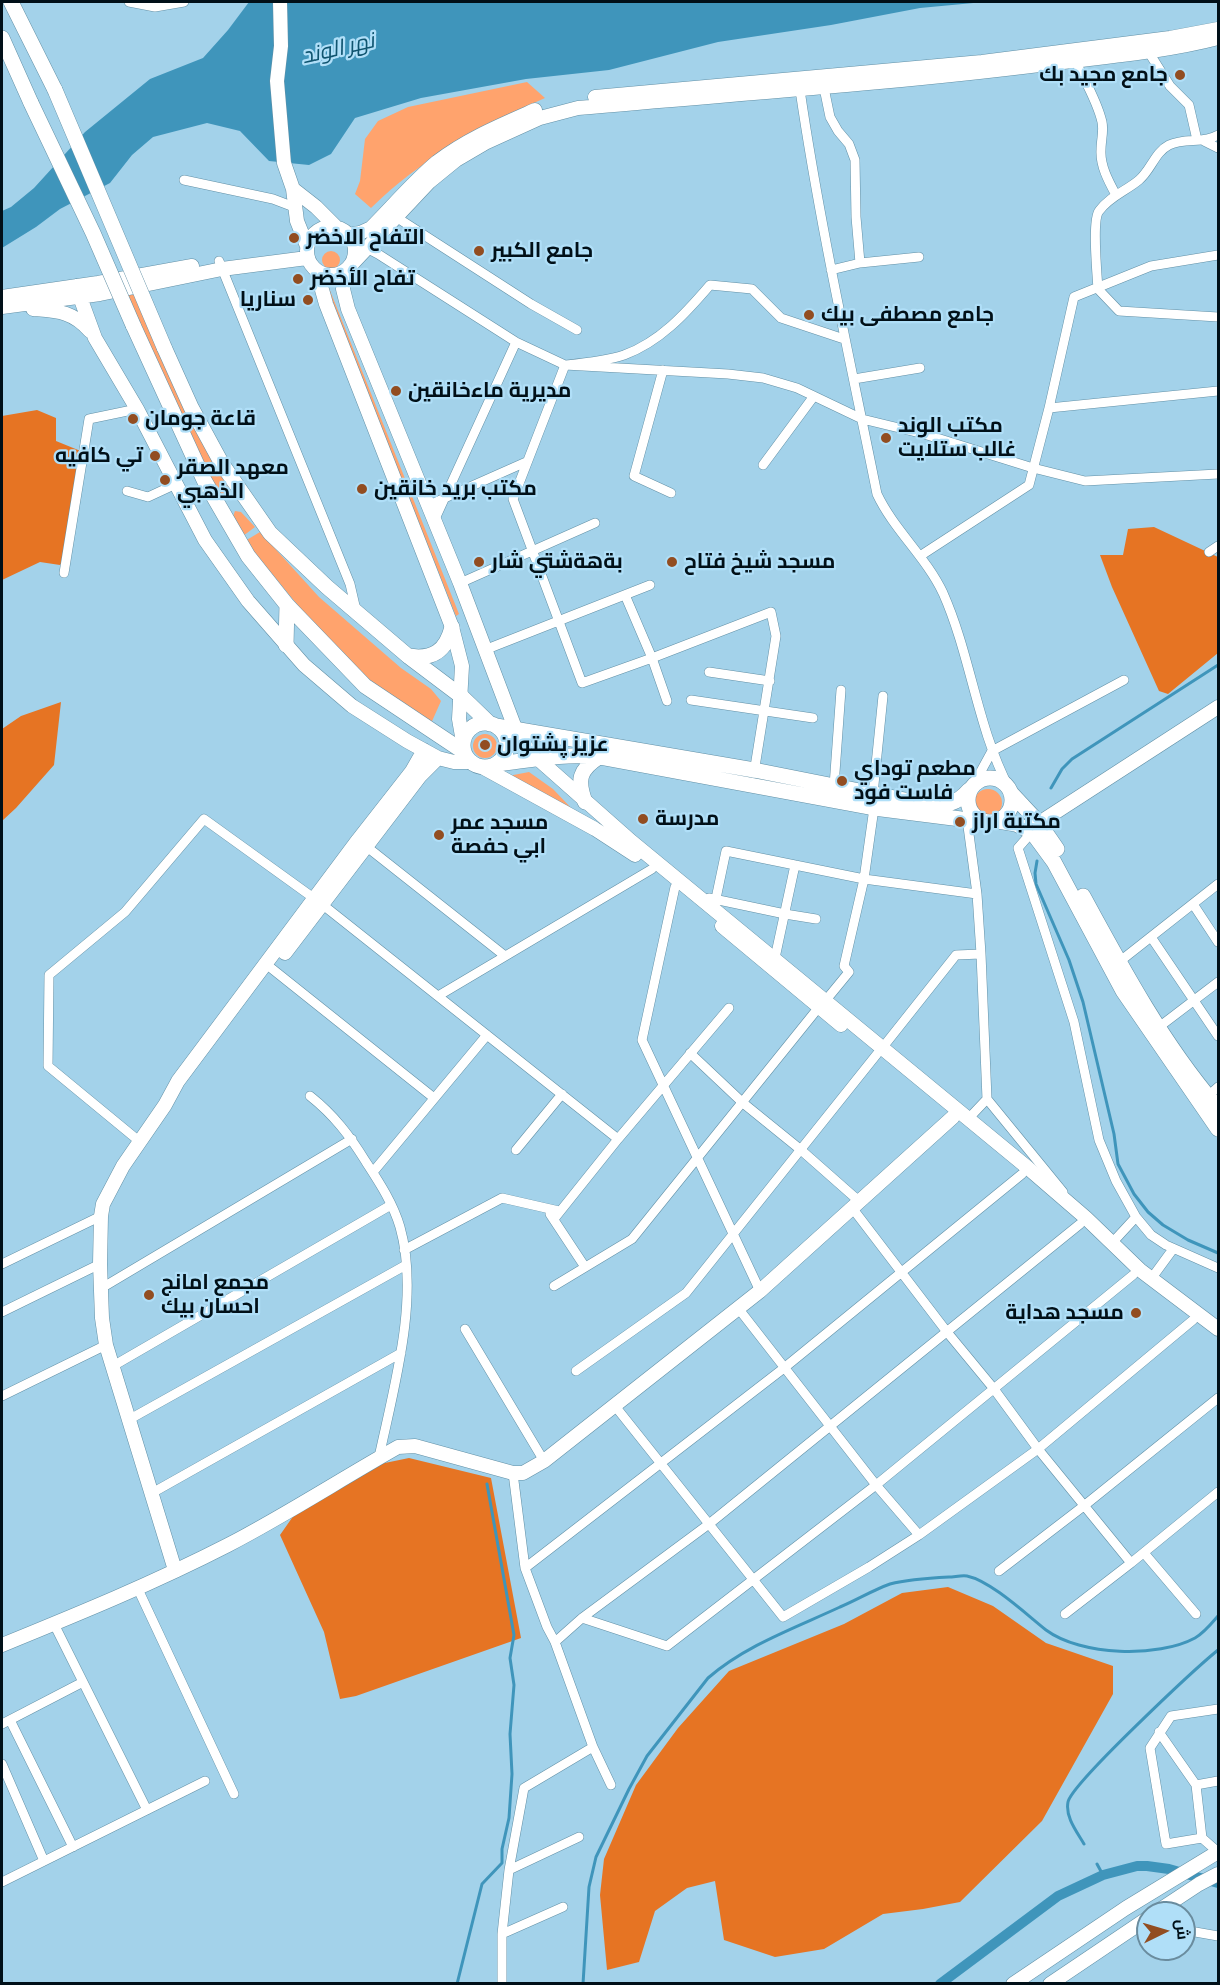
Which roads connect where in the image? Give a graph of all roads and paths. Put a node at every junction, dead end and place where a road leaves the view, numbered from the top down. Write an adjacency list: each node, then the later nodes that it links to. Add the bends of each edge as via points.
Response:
1 (11, 2): 71 (main road, bridge, via 55,90 164,347 222,464 270,533)
2 (129, 2): 3 (street, via 155,7)
3 (184, 2)
4 (280, 2): 16 (main road, via 277,81 284,163)
5 (1218, 29): 10 (main road)
6 (2, 38): 70 (main road, bridge, via 204,480 248,556)
7 (1218, 38): 8 (main road)
8 (1149, 51): 9 (main road); 13 (street, via 1170,86 1187,101)
9 (1075, 60): 10 (main road, via 982,72); 17 (street, via 1101,117 1101,157)
10 (823, 83): 11 (main road); 26 (street, via 832,122 849,144 855,160)
11 (799, 85): 19 (main road, via 552,113 470,151 429,182); 21 (main road, via 550,104 450,152 371,228); 29 (street)
12 (1218, 135): 13 (street)
13 (1201, 141): 14 (street); 17 (street, via 1169,145 1139,180)
14 (1218, 148)
15 (184, 180): 18 (street)
16 (293, 189): 18 (main road); 20 (main road)
17 (1116, 195): 31 (street, via 1096,217)
18 (294, 207): 23 (main road)
19 (396, 217): 22 (main road); 36 (street)
20 (337, 228): 21 (main road); 23 (main road, via 315,232)
21 (351, 238): 22 (street); 28 (main road, via 355,254)
22 (367, 247): 28 (main road); 39 (street)
23 (307, 251): 27 (main road); 30 (main road)
24 (1218, 255): 31 (street, via 1151,266)
25 (919, 257): 26 (street)
26 (860, 262): 29 (street)
27 (220, 265): 32 (main road); 71 (street, via 350,584)
28 (348, 268): 30 (main road, via 332,276); 59 (main road, via 343,290 348,309)
29 (831, 270): 38 (street)
30 (317, 272): 73 (main road, via 330,315)
31 (1098, 289): 35 (street, via 1119,311); 46 (street, via 1074,297)
32 (78, 291): 33 (main road); 34 (main road); 37 (main road)
33 (2, 297)
34 (2, 307): 37 (main road, via 68,314 82,322)
35 (1218, 317)
36 (577, 330)
37 (95, 338): 47 (main road)
38 (844, 339): 40 (street, via 781,318 752,289 710,285 688,311 644,345 615,357); 43 (street)
39 (516, 342): 40 (street); 58 (street)
40 (565, 365): 42 (street); 49 (street)
41 (920, 368): 43 (street)
42 (663, 370): 45 (street, via 764,378); 57 (street, via 634,476)
43 (854, 379): 48 (street)
44 (1218, 391): 46 (street)
45 (814, 396): 48 (street); 50 (street)
46 (1049, 408): 51 (street)
47 (137, 409): 54 (main road); 66 (street, via 89,419)
48 (862, 419): 51 (street); 65 (street, via 877,494 885,511)
49 (526, 462): 52 (street); 55 (street)
50 (763, 465)
51 (1033, 468): 53 (street, via 1085,481); 65 (street, via 1029,485)
52 (511, 469): 55 (street); 58 (street)
53 (1218, 474)
54 (176, 484): 56 (street, via 148,497); 74 (main road, via 218,560)
55 (517, 486): 63 (street, via 513,499)
56 (127, 491)
57 (670, 493)
58 (445, 498): 59 (street); 60 (street)
59 (429, 505): 60 (main road)
60 (435, 519): 67 (main road)
61 (596, 523): 63 (street)
62 (1218, 546): 64 (street)
63 (532, 550): 67 (street); 72 (street)
64 (1209, 552)
65 (920, 556): 92 (street, via 942,591 956,627)
66 (64, 573)
67 (460, 583): 75 (main road)
68 (650, 585): 69 (street)
69 (625, 595): 72 (street); 77 (street)
70 (287, 605): 74 (main road); 95 (main road, via 365,686)
71 (356, 609): 76 (main road)
72 (560, 621): 75 (street); 77 (street, via 582,683)
73 (452, 627): 76 (main road, via 449,639 432,655); 82 (main road, via 462,666)
74 (286, 645): 91 (main road, via 352,706)
75 (487, 649): 90 (main road)
76 (408, 656): 82 (main road)
77 (652, 658): 80 (street, via 771,612 776,636); 85 (street)
78 (709, 672): 80 (street)
79 (1124, 680): 92 (street)
80 (770, 681): 87 (street)
81 (841, 690): 98 (street)
82 (461, 696): 89 (main road); 95 (main road, via 459,719)
83 (883, 696): 101 (street)
84 (691, 700): 87 (street)
85 (667, 701)
86 (1218, 707): 105 (main road)
87 (764, 712): 88 (street); 97 (street)
88 (813, 718)
89 (493, 725): 90 (main road); 95 (main road, via 476,725 465,735); 95 (main road, via 506,738 503,759)
90 (515, 728): 96 (main road); 97 (main road)
91 (424, 750): 94 (main road); 106 (main road)
92 (992, 750): 99 (street); 100 (street)
93 (599, 757): 96 (main road, via 578,754); 97 (main road); 102 (main road, via 583,769 581,790)
94 (438, 758): 95 (main road, via 454,762); 106 (main road)
95 (476, 758): 96 (main road); 108 (main road, via 596,829)
96 (537, 758): 102 (main road)
97 (753, 777): 98 (main road); 101 (main road)
98 (834, 786): 101 (main road)
99 (1010, 791): 100 (main road, via 999,779 986,777); 104 (main road, via 1011,807); 105 (main road)
100 (970, 792): 101 (main road, via 947,805); 103 (main road)
101 (873, 801): 103 (main road); 109 (street)
102 (585, 802): 114 (main road)
103 (973, 819): 104 (main road); 112 (street)
104 (998, 821): 105 (main road)
105 (1035, 828): 123 (main road, via 1065,861); 145 (main road, via 1123,991); 158 (street, via 1018,848 1074,1022 1099,1140)
106 (362, 843): 113 (main road); 121 (street)
107 (795, 865): 109 (street); 114 (street, via 726,851); 116 (street)
108 (652, 869): 111 (main road); 121 (street)
109 (864, 879): 112 (street); 128 (street, via 844,966 849,972)
110 (1218, 884): 115 (street)
111 (675, 887): 128 (main road); 135 (street, via 642,1040)
112 (977, 894): 120 (street)
113 (319, 902): 124 (main road); 126 (street); 148 (street, via 204,819 125,912 49,975 48,1066)
114 (714, 904): 116 (street); 122 (main road)
115 (1193, 904): 118 (street); 119 (street)
116 (785, 914): 117 (street); 122 (street)
117 (816, 918)
118 (1151, 938): 123 (street); 127 (street)
119 (1218, 942)
120 (981, 954): 133 (street, via 956,955); 140 (street)
121 (505, 956): 126 (street)
122 (775, 958): 128 (main road)
123 (1119, 962): 130 (main road)
124 (269, 967): 139 (street); 148 (main road, via 184,1087 165,1105)
125 (1218, 982): 127 (street)
126 (438, 996): 131 (street)
127 (1194, 1000): 130 (street); 132 (street)
128 (823, 1004): 133 (main road); 141 (street)
129 (729, 1008): 134 (street)
130 (1159, 1027): 136 (main road)
131 (487, 1035): 137 (street); 139 (street)
132 (1218, 1035)
133 (880, 1051): 143 (main road); 144 (main road); 150 (street)
134 (690, 1053): 135 (street); 141 (street)
135 (663, 1086): 147 (street); 151 (street)
136 (1213, 1091): 142 (main road)
137 (562, 1094): 147 (street); 149 (street)
138 (310, 1096): 146 (street, via 333,1115)
139 (434, 1098): 152 (street)
140 (987, 1099): 144 (street); 159 (street)
141 (743, 1103): 150 (street); 151 (street)
142 (1218, 1108)
143 (954, 1117): 153 (main road); 155 (main road)
144 (969, 1118): 159 (main road)
145 (1218, 1129)
146 (352, 1139): 152 (street); 173 (street)
147 (618, 1139): 156 (street)
148 (139, 1141): 157 (main road, via 106,1198)
149 (516, 1150)
150 (801, 1150): 155 (street); 160 (street)
151 (697, 1158): 160 (street); 167 (street, via 632,1239)
152 (373, 1172): 154 (street)
153 (1022, 1174): 159 (main road); 169 (street)
154 (391, 1205): 163 (street); 184 (street)
155 (856, 1205): 169 (street); 174 (main road)
156 (556, 1215): 163 (street, via 547,1208 502,1198); 167 (street)
157 (101, 1216): 164 (street); 165 (main road)
158 (1136, 1217): 161 (street); 162 (street, via 1151,1235)
159 (1080, 1218): 161 (main road); 170 (main road); 180 (street)
160 (733, 1234): 174 (street); 186 (street, via 686,1293)
161 (1112, 1244): 171 (main road)
162 (1173, 1249): 168 (street); 171 (street)
163 (404, 1250): 166 (street)
164 (2, 1264)
165 (100, 1264): 173 (main road); 176 (street)
166 (406, 1265): 183 (street); 191 (street)
167 (585, 1267): 172 (street)
168 (1218, 1268)
169 (901, 1272): 180 (street); 185 (street)
170 (1133, 1275): 177 (main road); 187 (street)
171 (1151, 1279): 179 (main road)
172 (554, 1286)
173 (100, 1289): 182 (main road)
174 (760, 1291): 175 (main road)
175 (738, 1308): 185 (street); 190 (main road)
176 (2, 1312)
177 (1193, 1320): 181 (main road); 193 (street)
178 (465, 1329): 195 (street)
179 (1218, 1329)
180 (947, 1332): 187 (street); 192 (street)
181 (1218, 1339)
182 (106, 1346): 184 (main road); 188 (street)
183 (401, 1353): 194 (street); 200 (street)
184 (113, 1366): 191 (main road)
185 (784, 1368): 192 (street); 196 (street)
186 (576, 1371)
187 (994, 1389): 193 (street); 198 (street)
188 (2, 1396)
189 (1218, 1398): 201 (street)
190 (615, 1406): 195 (main road); 196 (street)
191 (130, 1419): 200 (main road)
192 (830, 1427): 198 (street); 202 (street)
193 (1038, 1449): 201 (street); 203 (street)
194 (379, 1457): 197 (main road, via 409,1445); 207 (main road, via 252,1532)
195 (544, 1461): 197 (main road, via 523,1473)
196 (662, 1464): 202 (street); 206 (street)
197 (513, 1473): 206 (street)
198 (876, 1485): 203 (street); 209 (street)
199 (1218, 1492): 204 (street)
200 (152, 1493): 207 (main road)
201 (1085, 1505): 205 (street); 208 (street)
202 (709, 1524): 209 (street); 213 (street)
203 (919, 1535): 209 (street, via 783,1617)
204 (1144, 1553): 205 (street); 212 (street)
205 (1131, 1563): 211 (street)
206 (525, 1568): 215 (street)
207 (175, 1570): 210 (main road)
208 (999, 1571)
209 (753, 1580): 213 (street, via 667,1646)
210 (137, 1587): 214 (main road); 227 (street)
211 (1065, 1614)
212 (1196, 1614)
213 (582, 1618): 215 (street)
214 (54, 1623): 216 (main road); 217 (street)
215 (555, 1642): 221 (street)
216 (2, 1644)
217 (83, 1682): 219 (street); 228 (street)
218 (1218, 1709): 220 (street, via 1171,1716)
219 (6, 1722): 231 (street)
220 (1159, 1732): 226 (street); 230 (street, via 1150,1748 1166,1844)
221 (592, 1747): 225 (street); 234 (street, via 524,1788)
222 (2, 1764): 233 (street)
223 (205, 1781): 228 (street)
224 (1218, 1782): 226 (street)
225 (611, 1785)
226 (1196, 1785): 230 (street)
227 (234, 1794)
228 (147, 1810): 231 (street)
229 (579, 1837): 234 (street)
230 (1202, 1838): 232 (street)
231 (73, 1846): 233 (street)
232 (1218, 1852): 244 (main road)
233 (44, 1861): 236 (street)
234 (509, 1870): 241 (street)
235 (1215, 1875): 237 (main road)
236 (2, 1882)
237 (1173, 1901)
238 (563, 1908): 241 (street)
239 (1136, 1930): 245 (main road)
240 (1196, 1932): 242 (street)
241 (501, 1934): 243 (street)
242 (1218, 1936)
243 (502, 1983)
244 (1013, 1983)
245 (1050, 1983)

